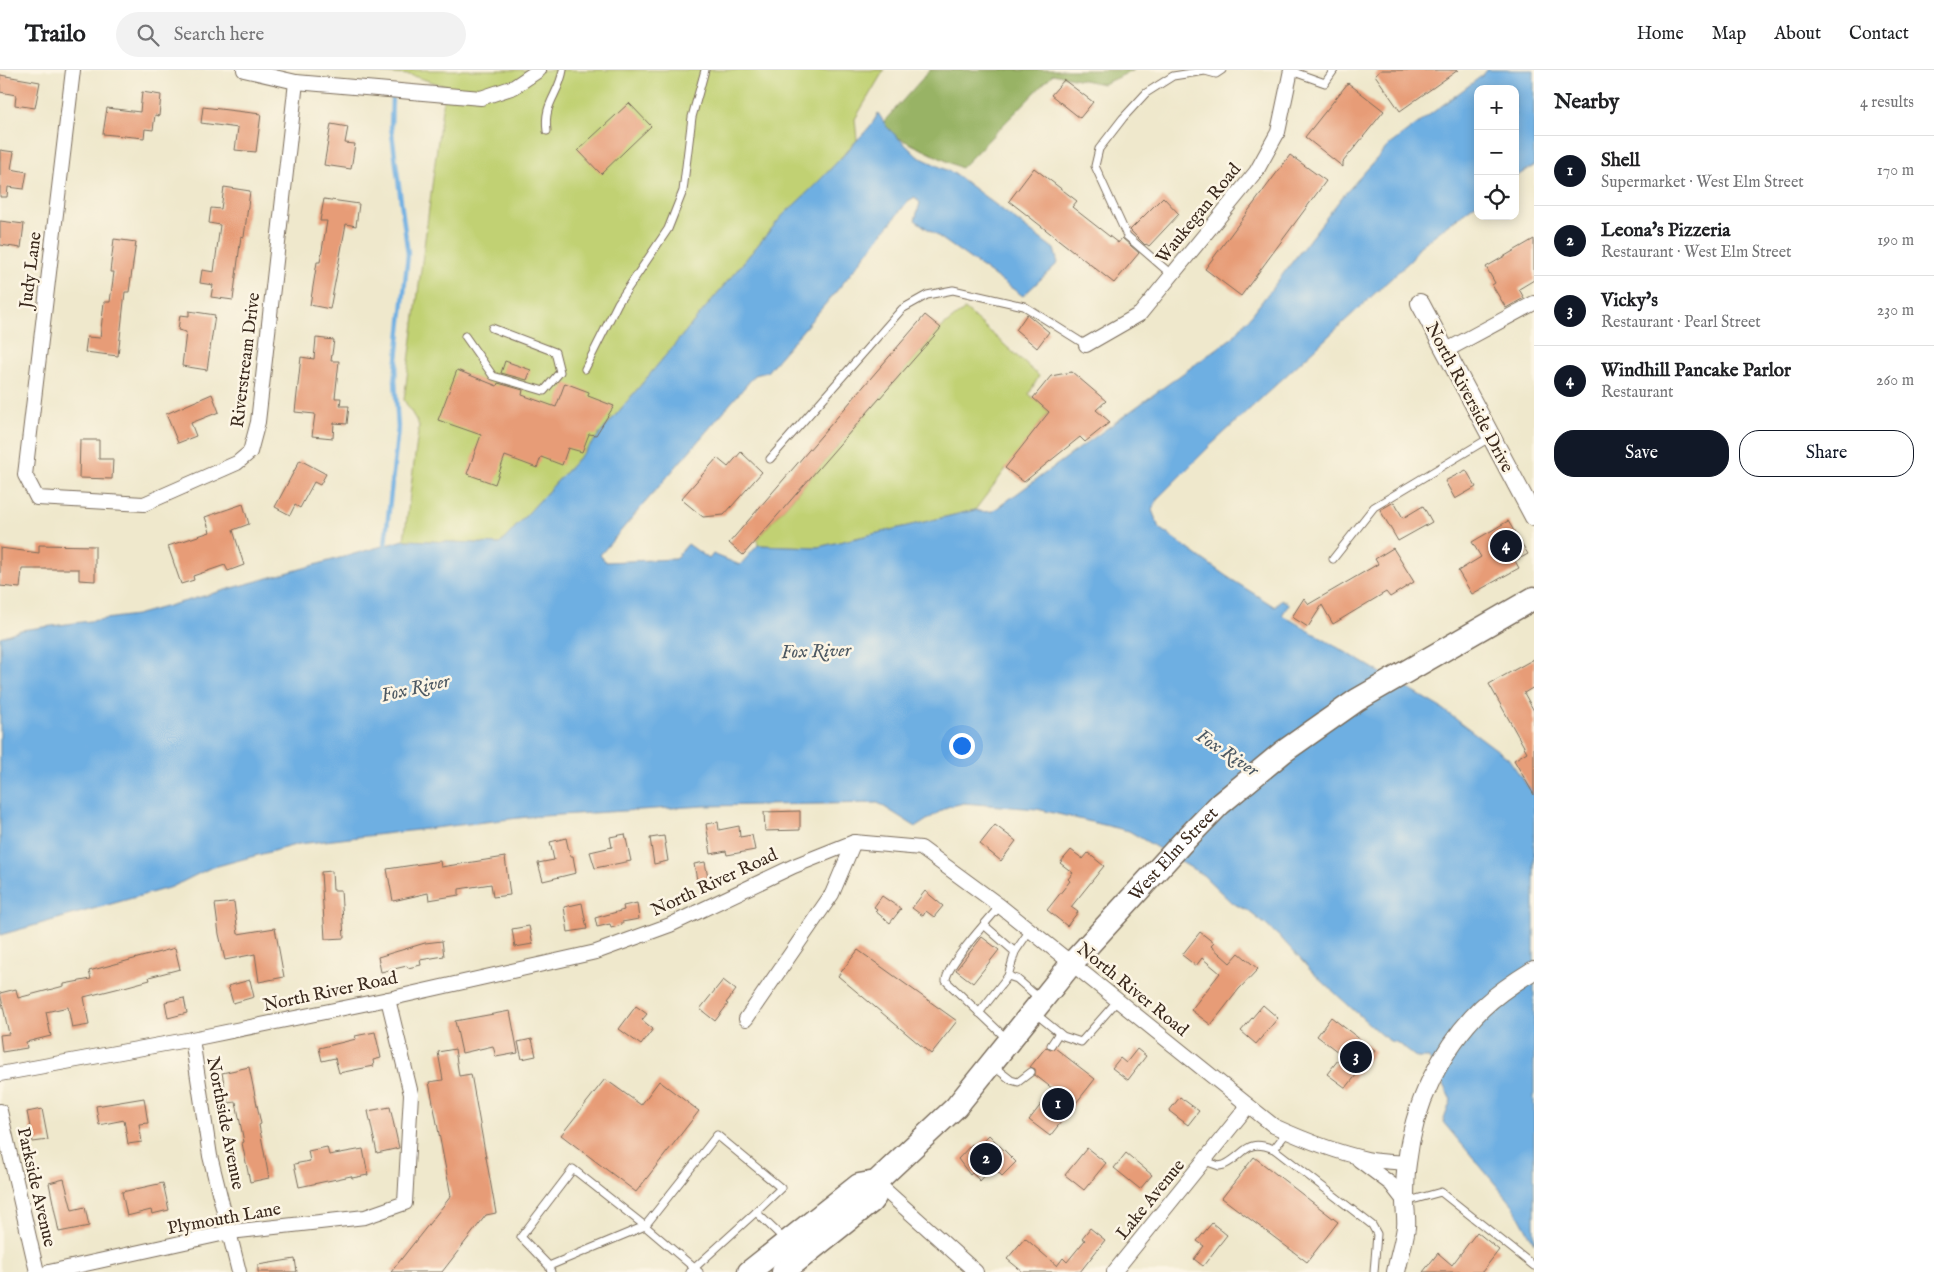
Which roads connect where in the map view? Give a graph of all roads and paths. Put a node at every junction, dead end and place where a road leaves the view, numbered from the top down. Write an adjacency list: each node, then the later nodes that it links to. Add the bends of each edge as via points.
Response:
1 (73, 70): 21 (street, Judy Lane)
2 (244, 70): 9 (street)
3 (539, 70): 9 (street, via 514,87 481,98)
4 (563, 70): 10 (lane, via 562,79 546,109)
5 (706, 70): 18 (lane, via 692,117 682,191 668,230 618,303)
6 (1222, 70): 11 (lane, via 1216,74 1205,72 1173,76 1146,93 1099,149 1095,166 1127,236)
7 (1334, 70): 8 (lane, via 1325,83)
8 (1291, 71): 11 (street, Waukegan Road, via 1278,132 1256,172)
9 (296, 82): 21 (street, Riverstream Drive, via 258,422 250,452 237,463 144,504 37,498)
10 (548, 131)
11 (1172, 275): 16 (street, Waukegan Road, via 1140,314)
12 (1420, 303): 17 (street, North Riverside Drive)
13 (1534, 304): 17 (street)
14 (492, 328): 15 (lane, via 555,352 560,372 544,391 493,376)
15 (465, 336)
16 (1086, 345): 20 (lane, via 1024,306 953,290 927,295 902,310)
17 (1446, 351): 19 (street, North Riverside Drive)
18 (585, 368)
19 (1491, 437): 22 (street, North Riverside Drive); 23 (lane, via 1374,507)
20 (770, 459)
21 (25, 475)
22 (1534, 517)
23 (1333, 559)
24 (1534, 598): 30 (main road, West Elm Street, via 1357,700 1283,752 1220,804)
25 (854, 842): 26 (street, North River Road, via 921,848); 33 (street, North River Road, via 794,866 670,925 596,952); 37 (street, via 832,894)
26 (1000, 906): 27 (lane); 28 (street, North River Road)
27 (984, 925): 29 (lane); 36 (lane, via 946,976 946,981)
28 (1030, 930): 29 (lane); 30 (street, North River Road)
29 (1015, 952): 32 (lane)
30 (1072, 963): 34 (street, North River Road); 35 (main road, West Elm Street)
31 (1534, 970): 51 (street, via 1482,1009 1440,1063 1417,1114)
32 (1008, 976): 35 (lane, via 1017,979); 36 (lane)
33 (388, 999): 39 (street, North River Road); 56 (street, Plymouth Lane, via 411,1094 405,1203 365,1217)
34 (1118, 1000): 38 (lane, via 1081,1042); 45 (street, North River Road)
35 (1038, 1006): 38 (lane); 40 (main road, West Elm Street)
36 (979, 1013): 40 (lane)
37 (746, 1019)
38 (1059, 1032): 41 (lane)
39 (192, 1039): 44 (street, North River Road); 56 (street, Northside Avenue, via 210,1156)
40 (1009, 1042): 42 (main road, West Elm Street)
41 (1051, 1045)
42 (991, 1064): 43 (lane, via 1018,1082); 52 (main road, West Elm Street, via 956,1107)
43 (1031, 1072)
44 (0, 1074)
45 (1248, 1106): 47 (street, North River Road); 50 (street, Lake Avenue)
46 (0, 1110): 61 (street, Parkside Avenue)
47 (1287, 1132): 48 (lane); 49 (street, North River Road)
48 (1274, 1149): 50 (lane, via 1255,1144 1224,1165); 68 (lane, via 1372,1225 1377,1234)
49 (1352, 1155): 51 (street, North River Road); 53 (street, North River Road, via 1392,1184)
50 (1205, 1161): 67 (street, Lake Avenue)
51 (1407, 1163): 53 (street)
52 (876, 1182): 57 (main road, West Elm Street, via 875,1197 871,1202); 66 (street)
53 (1405, 1202): 58 (lane, via 1441,1192); 69 (street, via 1406,1226)
54 (756, 1212): 55 (lane, via 781,1188 717,1135); 57 (lane); 60 (lane)
55 (646, 1226): 59 (lane); 59 (lane, via 573,1169 521,1237); 60 (lane)
56 (230, 1232): 62 (street, Plymouth Lane); 63 (street, Northside Avenue)
57 (794, 1250): 64 (main road, West Elm Street); 65 (main road, West Elm Street)
58 (1534, 1266)
59 (550, 1269)
60 (695, 1271)
61 (37, 1272)
62 (49, 1272)
63 (239, 1272)
64 (749, 1272)
65 (783, 1272)
66 (976, 1272)
67 (1114, 1272)
68 (1374, 1272)
69 (1396, 1272)

